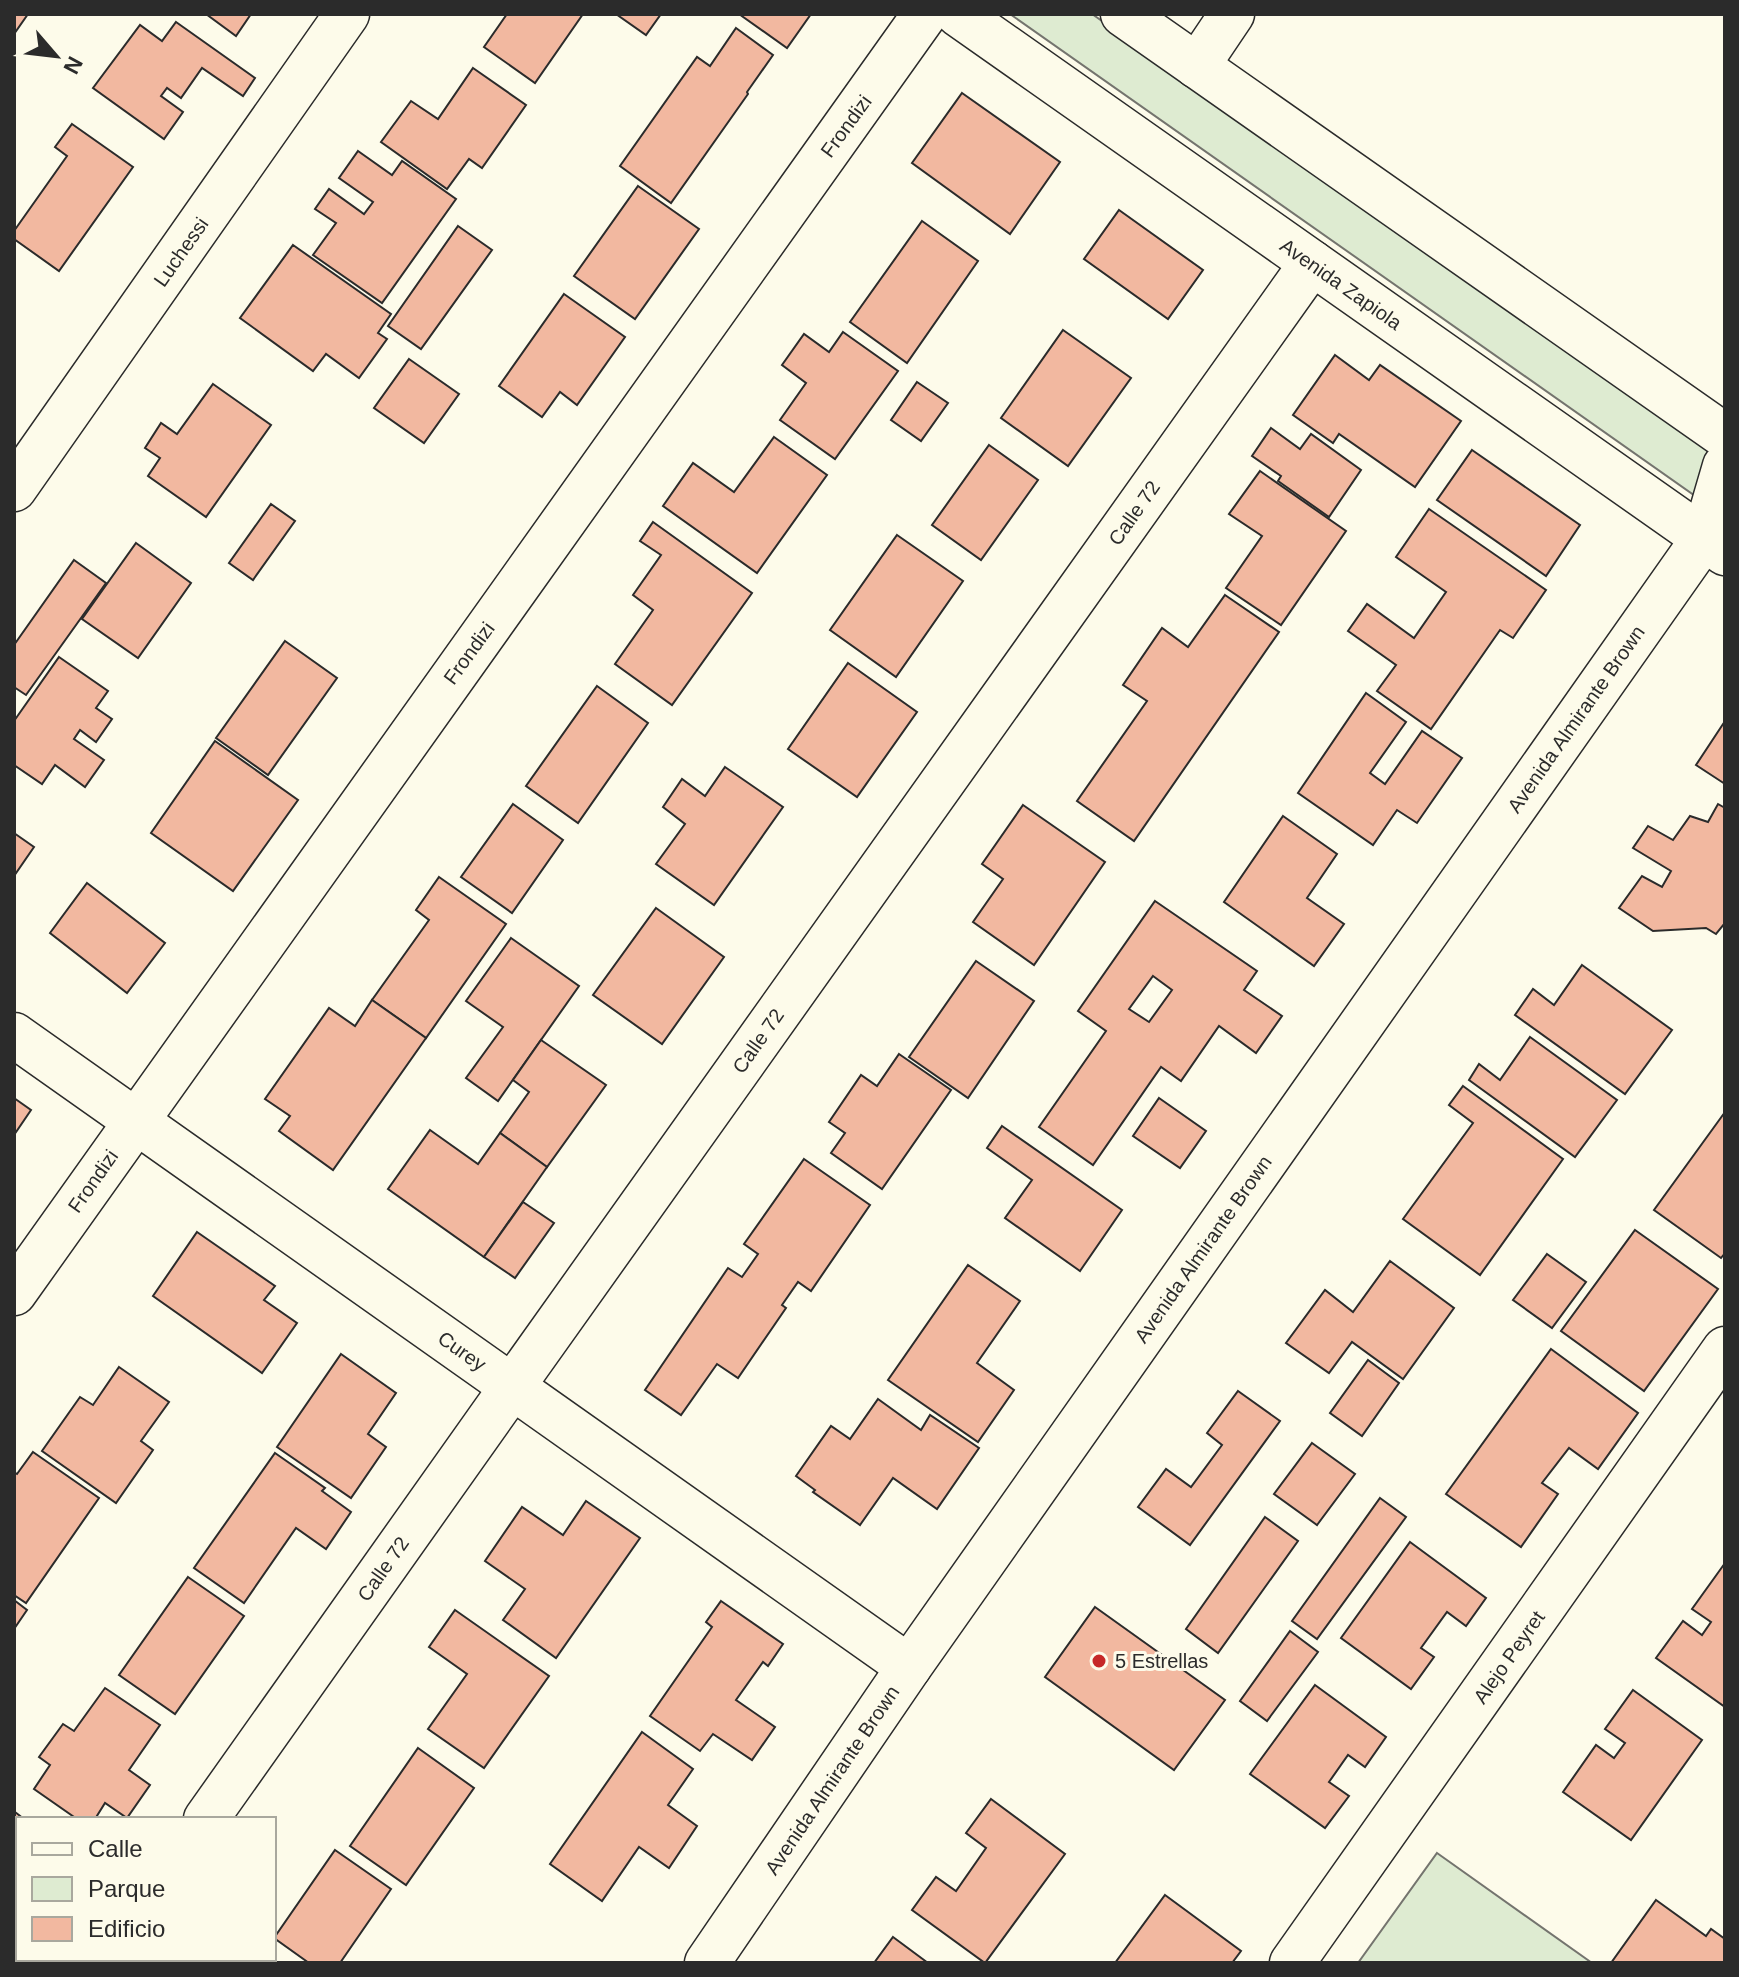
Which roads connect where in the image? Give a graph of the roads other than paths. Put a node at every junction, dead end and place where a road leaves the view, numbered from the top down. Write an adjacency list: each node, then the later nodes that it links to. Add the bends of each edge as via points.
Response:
1 (347, 14): 10 (street, Luchessi)
2 (925, 14): 13 (street, Frondizi)
3 (958, 14): 7 (street, Avenida Zapiola)
4 (1123, 14): 6 (street)
5 (1232, 14): 6 (street)
6 (1197, 66): 8 (street)
7 (1312, 263): 11 (street, Avenida Zapiola); 16 (street, Calle 72)
8 (1725, 436)
9 (1725, 466): 11 (street, Avenida Almirante Brown)
10 (14, 489)
11 (1718, 539): 17 (street, Avenida Almirante Brown)
12 (14, 1035): 13 (street, Curey)
13 (136, 1121): 14 (street, Frondizi); 16 (street, Curey)
14 (14, 1293)
15 (1725, 1349): 20 (street, Alejo Peyret)
16 (512, 1387): 17 (street, Curey); 18 (street, Calle 72)
17 (909, 1667): 19 (street, Avenida Almirante Brown)
18 (207, 1817)
19 (707, 1963)
20 (1292, 1963)

